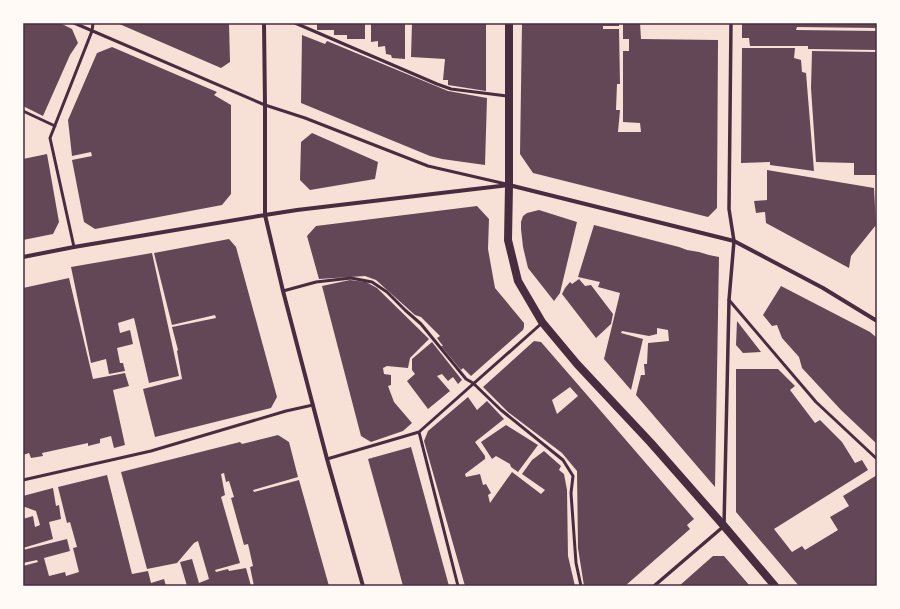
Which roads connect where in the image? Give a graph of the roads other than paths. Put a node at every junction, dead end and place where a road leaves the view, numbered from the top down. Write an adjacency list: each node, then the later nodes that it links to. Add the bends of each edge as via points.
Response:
1 (74, 23): 7 (lane)
2 (93, 23): 7 (lane)
3 (264, 23): 9 (street)
4 (295, 23): 8 (lane, via 437,84)
5 (509, 23): 8 (main road)
6 (731, 23): 14 (street, via 730,209)
7 (92, 31): 9 (lane); 11 (lane)
8 (509, 96): 12 (main road)
9 (266, 105): 12 (lane, via 428,166); 13 (street)
10 (23, 111): 11 (lane)
11 (55, 126): 15 (lane, via 50,138)
12 (509, 185): 13 (street); 14 (street); 20 (main road, via 508,240 512,260 518,281)
13 (265, 215): 15 (street); 17 (street)
14 (734, 241): 18 (street); 19 (street, via 823,288)
15 (74, 247): 16 (street)
16 (23, 257)
17 (282, 291): 21 (lane, via 344,278 372,282 387,292 421,324 466,380); 22 (street)
18 (729, 300): 25 (lane, via 816,402); 27 (street)
19 (877, 321)
20 (542, 322): 21 (lane); 27 (main road)
21 (473, 383): 23 (lane); 30 (lane, via 501,410 563,460 573,476 571,494 576,563)
22 (314, 406): 24 (street); 26 (lane, via 286,411 150,451)
23 (419, 432): 24 (lane); 29 (lane)
24 (327, 459): 28 (street)
25 (877, 459)
26 (23, 480)
27 (724, 526): 31 (street); 32 (main road)
28 (363, 586)
29 (458, 586)
30 (581, 586)
31 (654, 586)
32 (775, 586)

